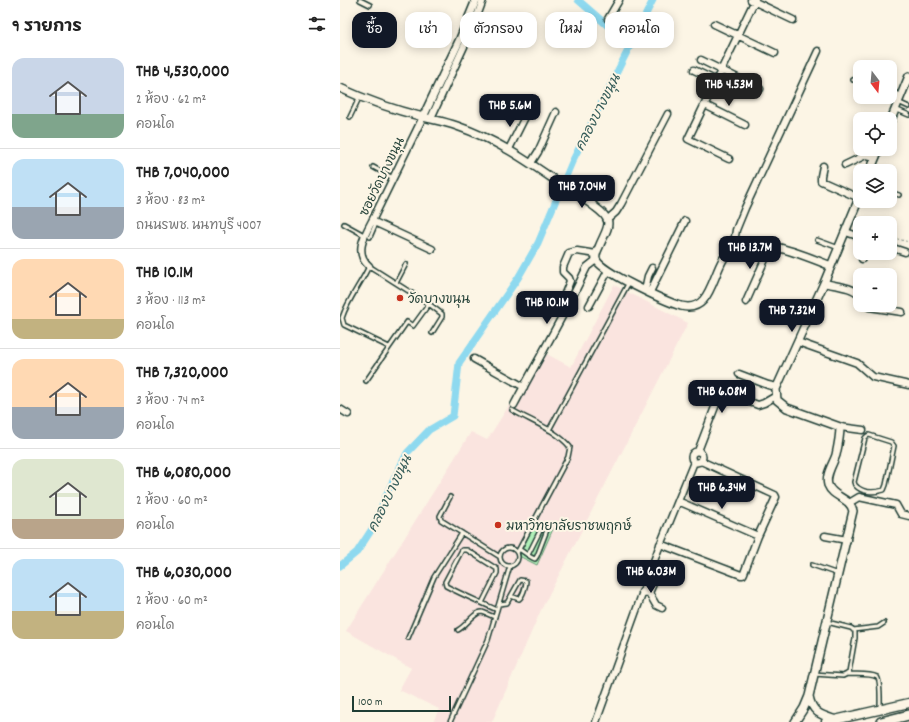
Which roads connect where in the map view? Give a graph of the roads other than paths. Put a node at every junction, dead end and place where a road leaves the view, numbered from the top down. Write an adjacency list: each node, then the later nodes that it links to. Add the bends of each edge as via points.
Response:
1 (360, 0): 6 (lane)
2 (476, 0): 30 (street)
3 (483, 0): 31 (street)
4 (619, 0): 7 (street)
5 (754, 1): 8 (street); 10 (street)
6 (370, 6)
7 (612, 12)
8 (793, 20)
9 (714, 24): 10 (street)
10 (739, 36): 12 (street); 15 (street)
11 (818, 51): 57 (street, via 745,208 736,230)
12 (775, 53)
13 (702, 60): 15 (street)
14 (694, 70): 17 (street)
15 (722, 70): 17 (street); 19 (street)
16 (909, 76): 21 (street)
17 (717, 81): 22 (street)
18 (340, 88): 20 (street)
19 (760, 89)
20 (360, 96): 29 (lane); 30 (street)
21 (898, 102): 23 (lane); 25 (street); 28 (lane)
22 (705, 105): 32 (street); 35 (street, via 688,139)
23 (909, 107)
24 (556, 112): 36 (street)
25 (894, 112)
26 (668, 114): 46 (street, via 621,204)
27 (526, 115): 33 (street)
28 (909, 115)
29 (350, 117)
30 (423, 117): 31 (street); 41 (street, ซอยวัดบางขนุน)
31 (431, 118): 33 (street, via 470,131)
32 (745, 125)
33 (509, 149): 36 (street)
34 (876, 157): 37 (street); 38 (street, via 866,154)
35 (729, 159)
36 (531, 164): 44 (street)
37 (873, 164)
38 (845, 165)
39 (824, 166): 43 (street, via 821,182)
40 (373, 167): 41 (lane)
41 (393, 178): 48 (street, ซอยวัดบางขนุน)
42 (606, 182): 44 (lane, via 601,195)
43 (853, 195)
44 (591, 204): 46 (street)
45 (855, 208): 50 (street)
46 (608, 219): 60 (street, via 608,226)
47 (685, 221): 70 (street)
48 (374, 222): 52 (street, ซอยวัดบางขนุน); 56 (street)
49 (344, 224): 52 (lane)
50 (846, 232): 51 (street); 55 (street)
51 (853, 234)
52 (367, 236): 62 (street, ซอยวัดบางขนุน, via 360,250 365,263)
53 (817, 240): 55 (lane)
54 (771, 246): 57 (street, via 750,245); 63 (street); 72 (street)
55 (839, 248): 63 (street)
56 (432, 249)
57 (733, 249): 70 (street, via 724,258 706,296 692,307 680,306)
58 (897, 249): 59 (street)
59 (905, 252)
60 (596, 257): 65 (street, via 599,264); 71 (street, via 577,251 569,253 563,267 563,272 570,281); 84 (street, via 584,273)
61 (406, 264): 66 (lane)
62 (369, 266): 66 (lane); 79 (lane, via 348,302 342,318 344,325)
63 (831, 266): 68 (street)
64 (652, 268): 70 (street, via 648,276)
65 (608, 271): 67 (street); 74 (street)
66 (396, 283): 73 (lane)
67 (629, 283): 70 (street); 91 (lane)
68 (824, 283): 69 (street); 78 (street)
69 (853, 290)
70 (648, 291)
71 (564, 296)
72 (746, 302)
73 (429, 304): 77 (lane, via 442,314); 79 (lane, via 413,326 407,322)
74 (589, 306)
75 (897, 311): 76 (street)
76 (902, 312)
77 (432, 332)
78 (798, 342): 83 (street, via 857,363 873,377); 85 (street)
79 (389, 347): 82 (lane)
80 (474, 359): 84 (street)
81 (739, 374): 85 (street)
82 (366, 381)
83 (909, 385)
84 (524, 387): 87 (street)
85 (777, 387): 86 (street)
86 (776, 396): 90 (street, via 787,408); 93 (street, via 758,404 723,392 720,394 698,451 692,454 692,459)
87 (513, 408): 91 (lane)
88 (340, 409): 89 (street)
89 (348, 414)
90 (840, 427): 92 (street); 98 (street, via 828,485 835,495)
91 (549, 430): 105 (lane, via 564,439 570,447 568,457)
92 (863, 430)
93 (698, 462): 97 (street); 101 (street, via 775,494 776,497)
94 (864, 492): 94 (lane, via 884,490 894,446 892,442 869,435 865,438 854,482 857,488); 96 (lane)
95 (450, 496): 100 (lane, via 440,517)
96 (859, 497): 98 (street); 99 (street, via 896,505 901,514)
97 (678, 501): 101 (street); 104 (street)
98 (849, 503): 103 (street, via 853,511)
99 (909, 516)
100 (462, 533): 108 (lane); 125 (lane, via 434,577)
101 (758, 536): 104 (street, via 744,573 740,575)
102 (825, 536): 103 (street)
103 (847, 540): 111 (street)
104 (660, 544): 113 (street)
105 (519, 549): 106 (lane); 107 (lane)
106 (517, 553): 108 (lane, via 507,548 502,551); 110 (lane, via 518,560)
107 (528, 555): 107 (lane, via 536,558 547,530 541,529)
108 (500, 557): 110 (lane, via 503,564)
109 (812, 565): 111 (lane)
110 (510, 566): 117 (lane)
111 (838, 574): 121 (street)
112 (657, 575): 114 (street)
113 (642, 592): 114 (street); 134 (street)
114 (649, 593): 118 (street)
115 (511, 596): 115 (lane, via 520,580 526,581 521,597 519,599); 117 (lane, via 507,603)
116 (482, 603): 116 (lane, via 445,585 462,550 467,550 497,569); 119 (lane)
117 (499, 604): 119 (lane)
118 (662, 608)
119 (497, 610): 120 (lane)
120 (495, 617): 123 (lane, via 478,613); 133 (lane, via 488,640)
121 (827, 622): 124 (lane); 126 (street)
122 (884, 623): 124 (lane, via 873,628)
123 (458, 630)
124 (853, 630): 127 (lane, via 855,638)
125 (408, 638)
126 (814, 674): 127 (lane); 128 (street)
127 (847, 674): 130 (lane, via 867,675 879,680)
128 (809, 696): 132 (street, via 810,704 816,712); 135 (street)
129 (909, 702): 130 (main road)
130 (880, 709): 132 (main road)
131 (909, 715): 137 (main road)
132 (836, 720): 136 (main road)
133 (450, 722)
134 (596, 722)
135 (794, 722)
136 (826, 722)
137 (881, 722)

